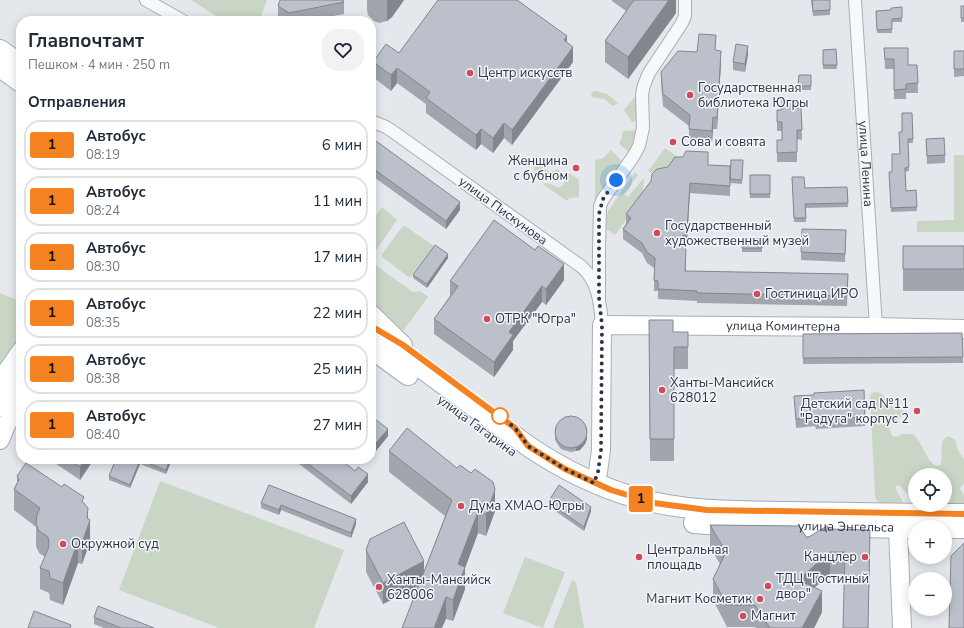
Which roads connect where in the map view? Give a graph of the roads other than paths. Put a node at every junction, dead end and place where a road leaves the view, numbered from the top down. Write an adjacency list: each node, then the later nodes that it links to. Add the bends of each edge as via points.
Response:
1 (146, 0): 4 (street)
2 (685, 0): 10 (street, via 685,16 682,23 649,73 644,85 643,128 639,146 600,206)
3 (855, 0): 15 (street, улица Ленина)
4 (174, 16)
5 (0, 50): 6 (main road)
6 (16, 61)
7 (0, 67): 8 (main road)
8 (16, 78)
9 (376, 123): 11 (street, улица Пискунова, via 395,133)
10 (599, 252): 11 (street, via 591,263); 12 (street)
11 (576, 263): 12 (street, улица Пискунова, via 590,276)
12 (599, 298): 14 (street, улица Пискунова)
13 (376, 319): 19 (street)
14 (602, 325): 15 (street, улица Коминтерна); 30 (street, via 601,450 598,472)
15 (876, 326): 16 (street, улица Коминтерна)
16 (964, 328)
17 (376, 329): 19 (main road)
18 (376, 334): 24 (main road, улица Гагарина)
19 (403, 345): 24 (main road); 29 (main road, via 515,428)
20 (376, 352): 30 (main road, улица Гагарина, via 519,456 559,480)
21 (16, 358): 22 (street)
22 (0, 381)
23 (16, 382): 25 (street)
24 (448, 388): 29 (main road, улица Гагарина)
25 (0, 407)
26 (16, 409): 28 (street)
27 (16, 414): 28 (street)
28 (3, 432)
29 (528, 446): 30 (main road, улица Гагарина)
30 (592, 489): 32 (main road, улица Энгельса, via 634,511 689,522 723,525)
31 (964, 514): 32 (main road, улица Энгельса)
32 (904, 523): 35 (street)
33 (952, 528): 34 (main road)
34 (964, 528)
35 (902, 628)

